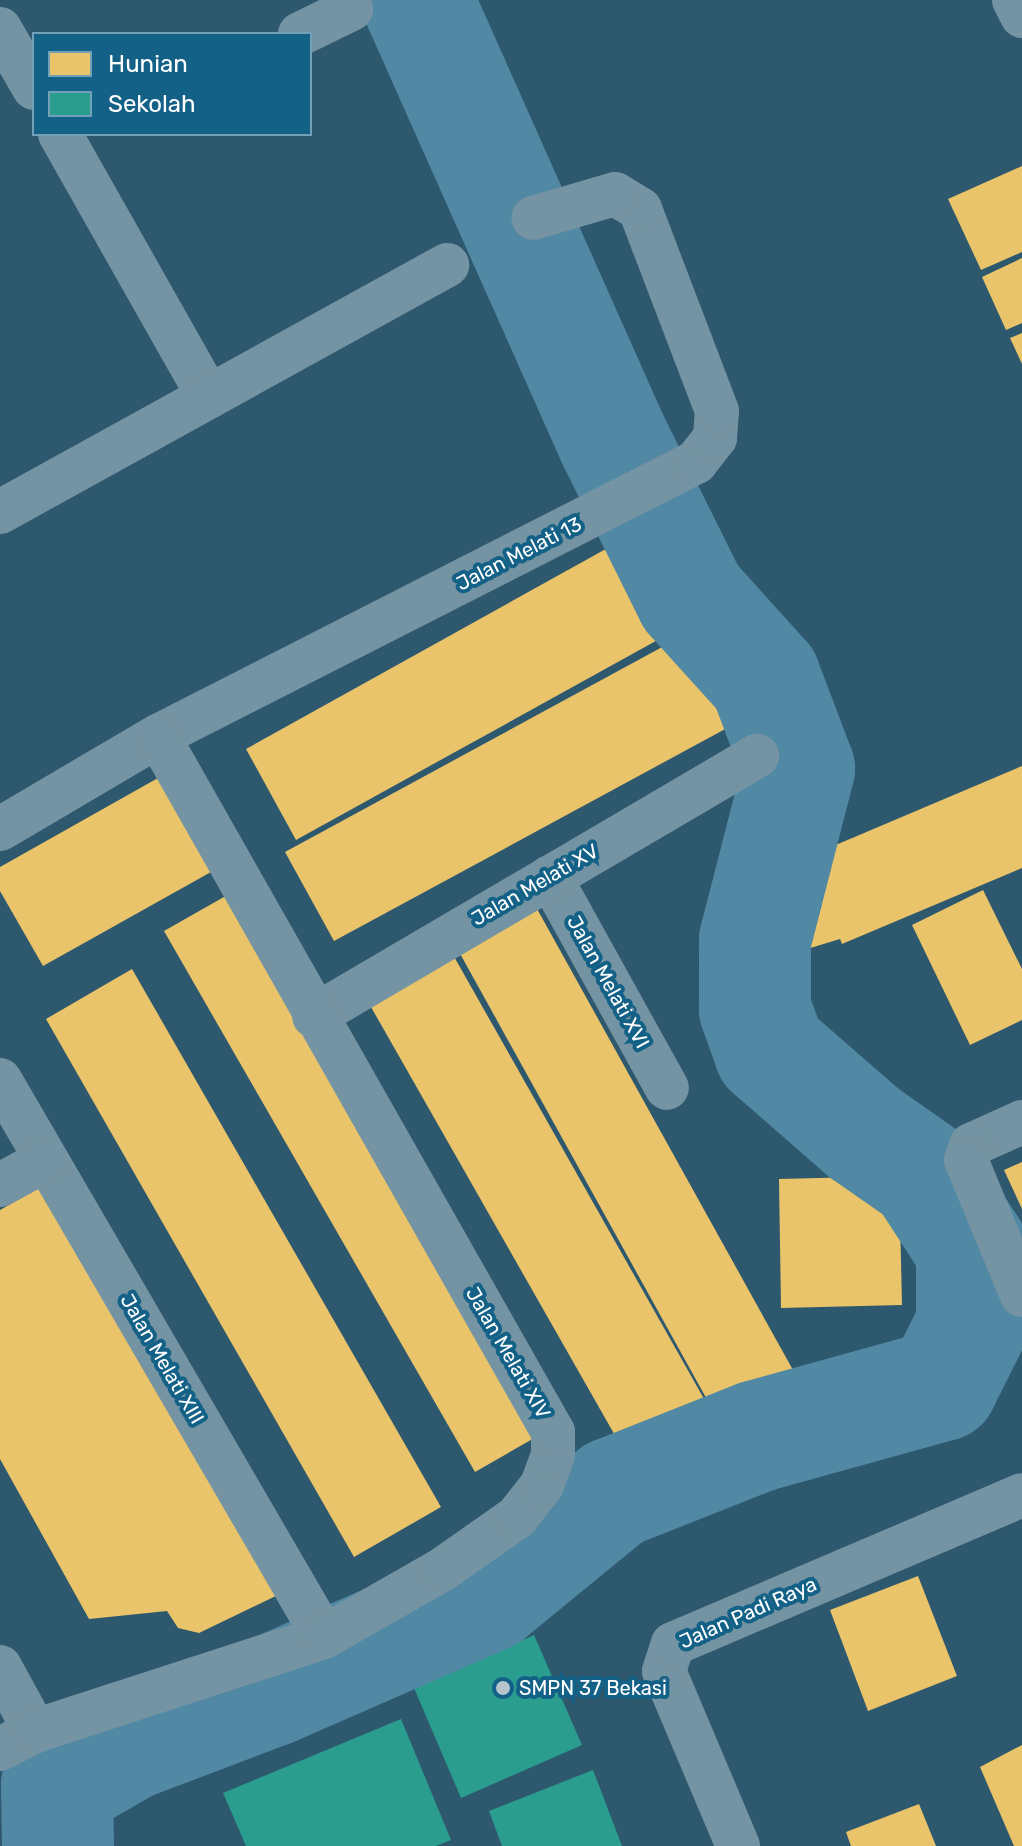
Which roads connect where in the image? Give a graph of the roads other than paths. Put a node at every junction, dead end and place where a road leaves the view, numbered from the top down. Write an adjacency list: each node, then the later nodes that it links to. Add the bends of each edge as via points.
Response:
1 (1014, 0): 3 (street)
2 (351, 9): 5 (street)
3 (1022, 16)
4 (0, 29): 6 (street)
5 (304, 32)
6 (32, 85)
7 (77, 139): 10 (street)
8 (533, 218): 12 (street, Jalan Melati 13, via 615,194 640,209 717,411 715,438 696,462 661,482)
9 (447, 265): 10 (street)
10 (208, 396): 11 (street)
11 (0, 512)
12 (158, 736): 14 (street, Jalan Melati 13); 16 (street, Jalan Melati XIV)
13 (757, 756): 15 (street, Jalan Melati XV)
14 (0, 829)
15 (550, 877): 16 (street, Jalan Melati XV); 18 (street, Jalan Melati XVI)
16 (314, 1016): 24 (street, Jalan Melati XIV, via 553,1432 553,1454 542,1485 517,1517 443,1569)
17 (0, 1080): 20 (street, Jalan Melati XIII)
18 (667, 1088)
19 (1022, 1122): 22 (street, via 971,1145 966,1160)
20 (46, 1160): 21 (street); 24 (street, Jalan Melati XIII)
21 (0, 1185)
22 (1022, 1295)
23 (1020, 1501): 27 (street, Jalan Padi Raya, via 673,1644 664,1671)
24 (324, 1637): 26 (street, Jalan Melati XIV)
25 (0, 1667): 26 (street)
26 (18, 1740)
27 (738, 1846)

